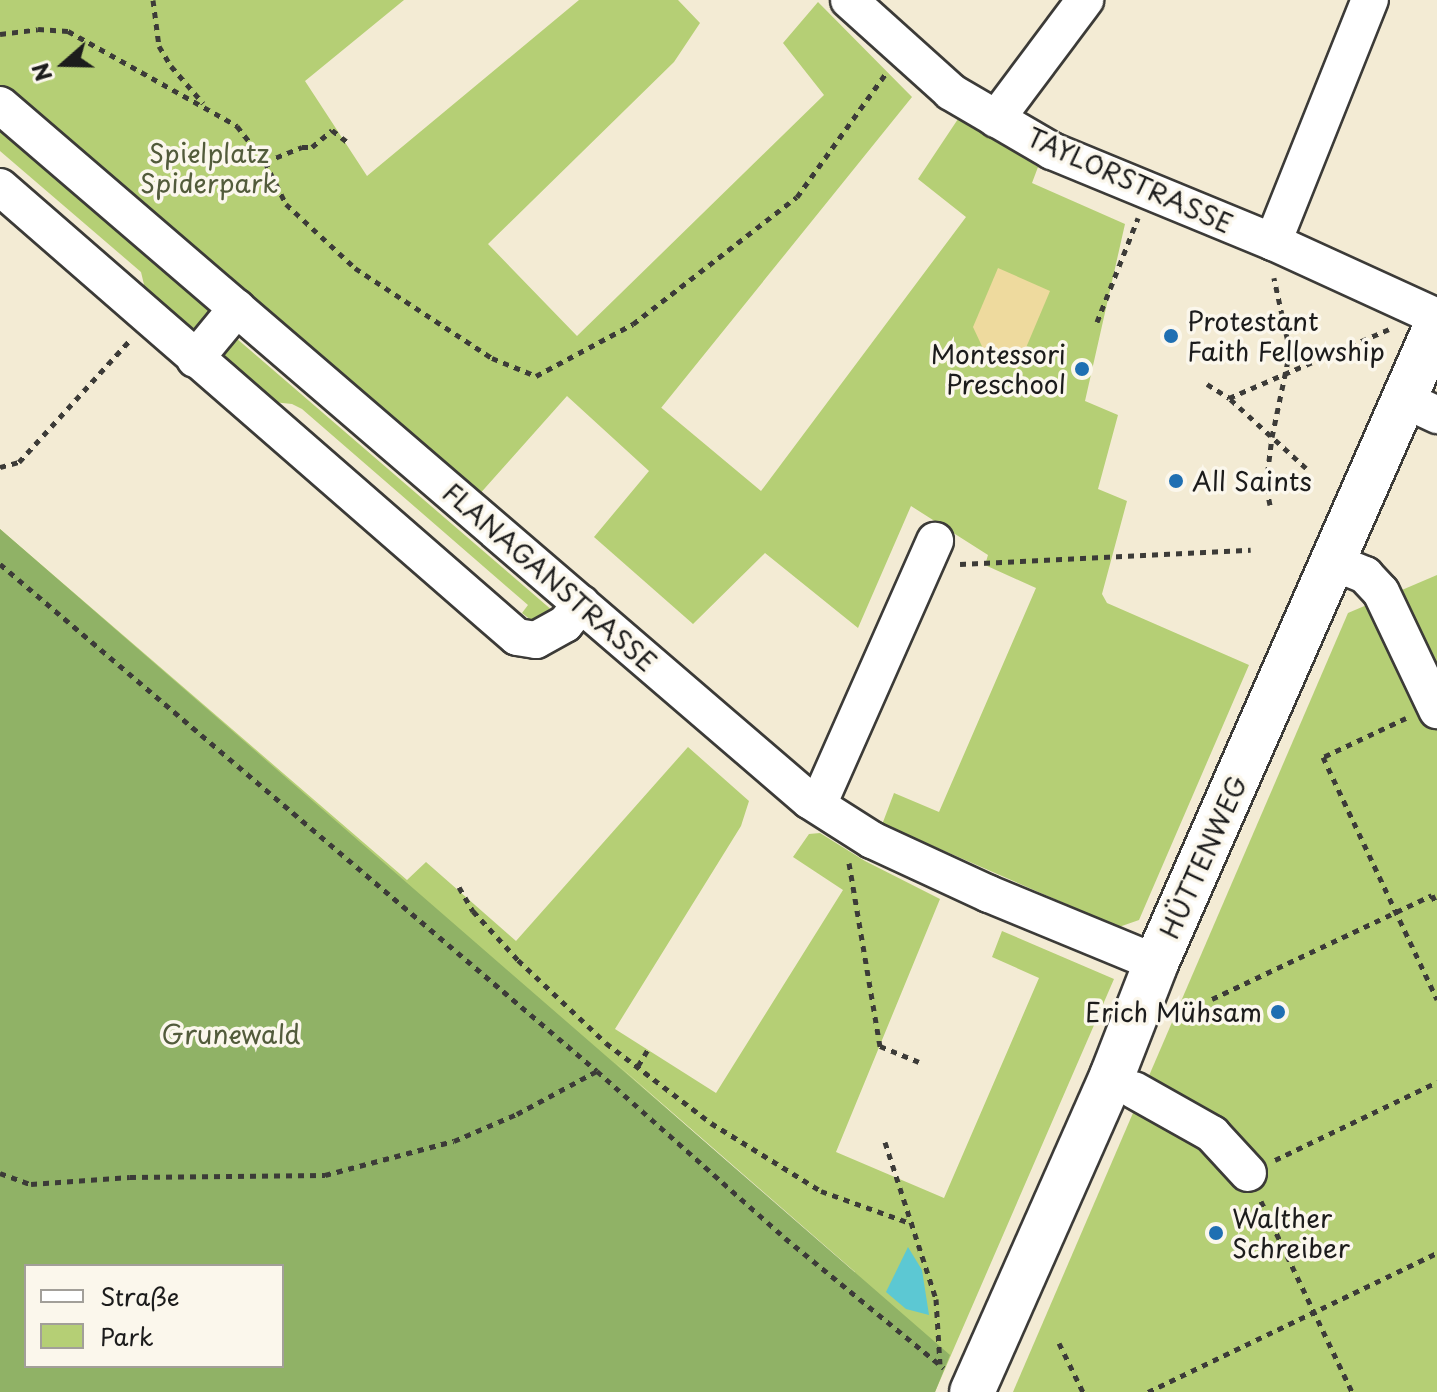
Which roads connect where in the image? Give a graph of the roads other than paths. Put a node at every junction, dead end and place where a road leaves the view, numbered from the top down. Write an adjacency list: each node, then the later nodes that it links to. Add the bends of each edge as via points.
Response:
1 (849, 0): 5 (street, TAYLORSTRASSE, via 951,92)
2 (1085, 0): 5 (street)
3 (1370, 0): 7 (street)
4 (0, 105): 8 (street, FLANAGANSTRASSE)
5 (996, 119): 7 (street, TAYLORSTRASSE, via 1052,151)
6 (0, 187): 11 (street)
7 (1273, 242): 9 (street, TAYLORSTRASSE)
8 (237, 308): 11 (street); 15 (street, FLANAGANSTRASSE)
9 (1437, 317)
10 (1418, 324): 12 (main road, HÜTTENWEG)
11 (195, 359): 15 (street, via 517,637 536,640 565,624)
12 (1420, 407): 14 (main road, HÜTTENWEG)
13 (930, 553): 17 (street)
14 (1333, 562): 16 (street, via 1365,575 1381,592); 18 (main road, HÜTTENWEG)
15 (581, 604): 17 (street, FLANAGANSTRASSE)
16 (1436, 707)
17 (818, 805): 18 (street, FLANAGANSTRASSE, via 872,840)
18 (1156, 963): 21 (main road, HÜTTENWEG, via 1112,1076)
19 (1134, 1090): 20 (street, via 1212,1134)
20 (1248, 1173)
21 (955, 1377)

